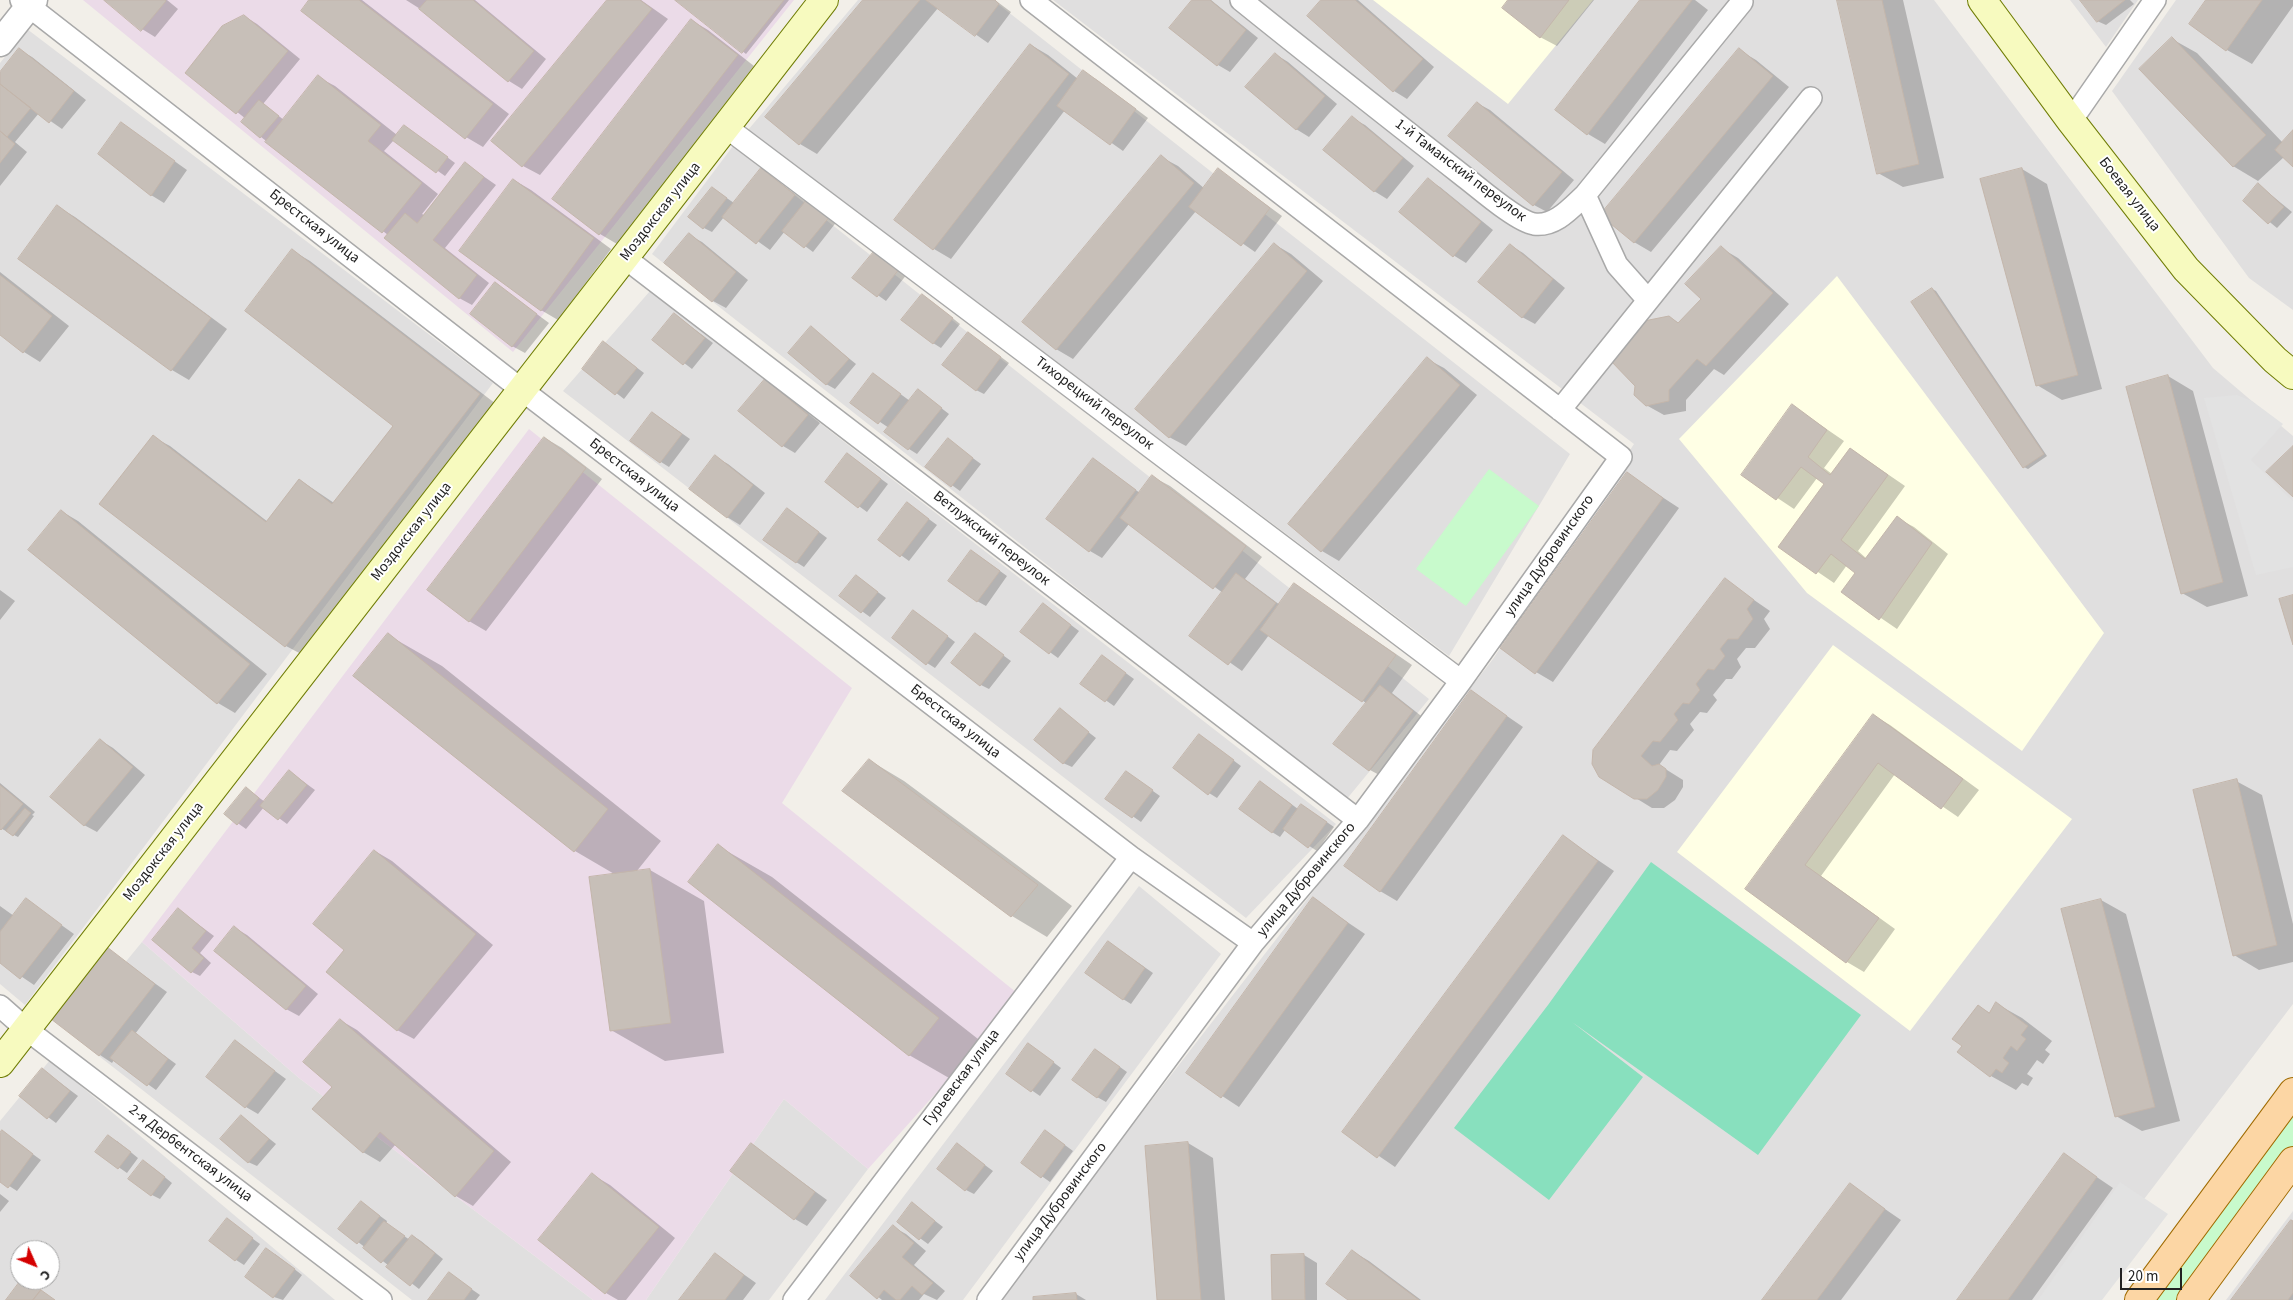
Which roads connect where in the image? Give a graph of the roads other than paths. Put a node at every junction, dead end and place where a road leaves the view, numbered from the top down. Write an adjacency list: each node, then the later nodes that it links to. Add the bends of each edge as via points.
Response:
1 (824, 0): 11 (main road, Моздокская улица)
2 (1031, 0): 17 (street)
3 (1241, 0): 12 (street, 1-й Таманский переулок, via 1430,150 1527,222 1551,222)
4 (1982, 0): 10 (main road, Боевая улица)
5 (2155, 0): 10 (street)
6 (28, 2): 8 (street); 16 (street, Брестская улица)
7 (1742, 2): 12 (street, 1-й Таманский переулок)
8 (0, 43)
9 (1811, 98): 14 (street)
10 (2071, 121): 15 (main road, Боевая улица, via 2186,269)
11 (726, 127): 13 (main road, Моздокская улица); 18 (street, Тихорецкий переулок)
12 (1585, 195): 14 (street, via 1616,265)
13 (625, 258): 16 (main road, Моздокская улица); 19 (street, Ветлужский переулок)
14 (1648, 300): 17 (street)
15 (2293, 375)
16 (522, 390): 20 (street, Брестская улица); 23 (main road, Моздокская улица)
17 (1560, 410): 18 (street, улица Дубровинского, via 1620,456)
18 (1461, 681): 19 (street, улица Дубровинского)
19 (1358, 820): 21 (street, улица Дубровинского)
20 (1130, 857): 21 (street, Брестская улица); 28 (street, Гурьевская улица)
21 (1253, 943): 29 (street, улица Дубровинского)
22 (0, 1006): 23 (street, 2-я Дербентская улица)
23 (26, 1029): 24 (main road, Моздокская улица); 27 (street, 2-я Дербентская улица)
24 (0, 1063)
25 (2293, 1092): 30 (main road)
26 (2293, 1161): 31 (main road)
27 (381, 1300)
28 (794, 1300)
29 (988, 1300)
30 (2140, 1300)
31 (2191, 1300)

